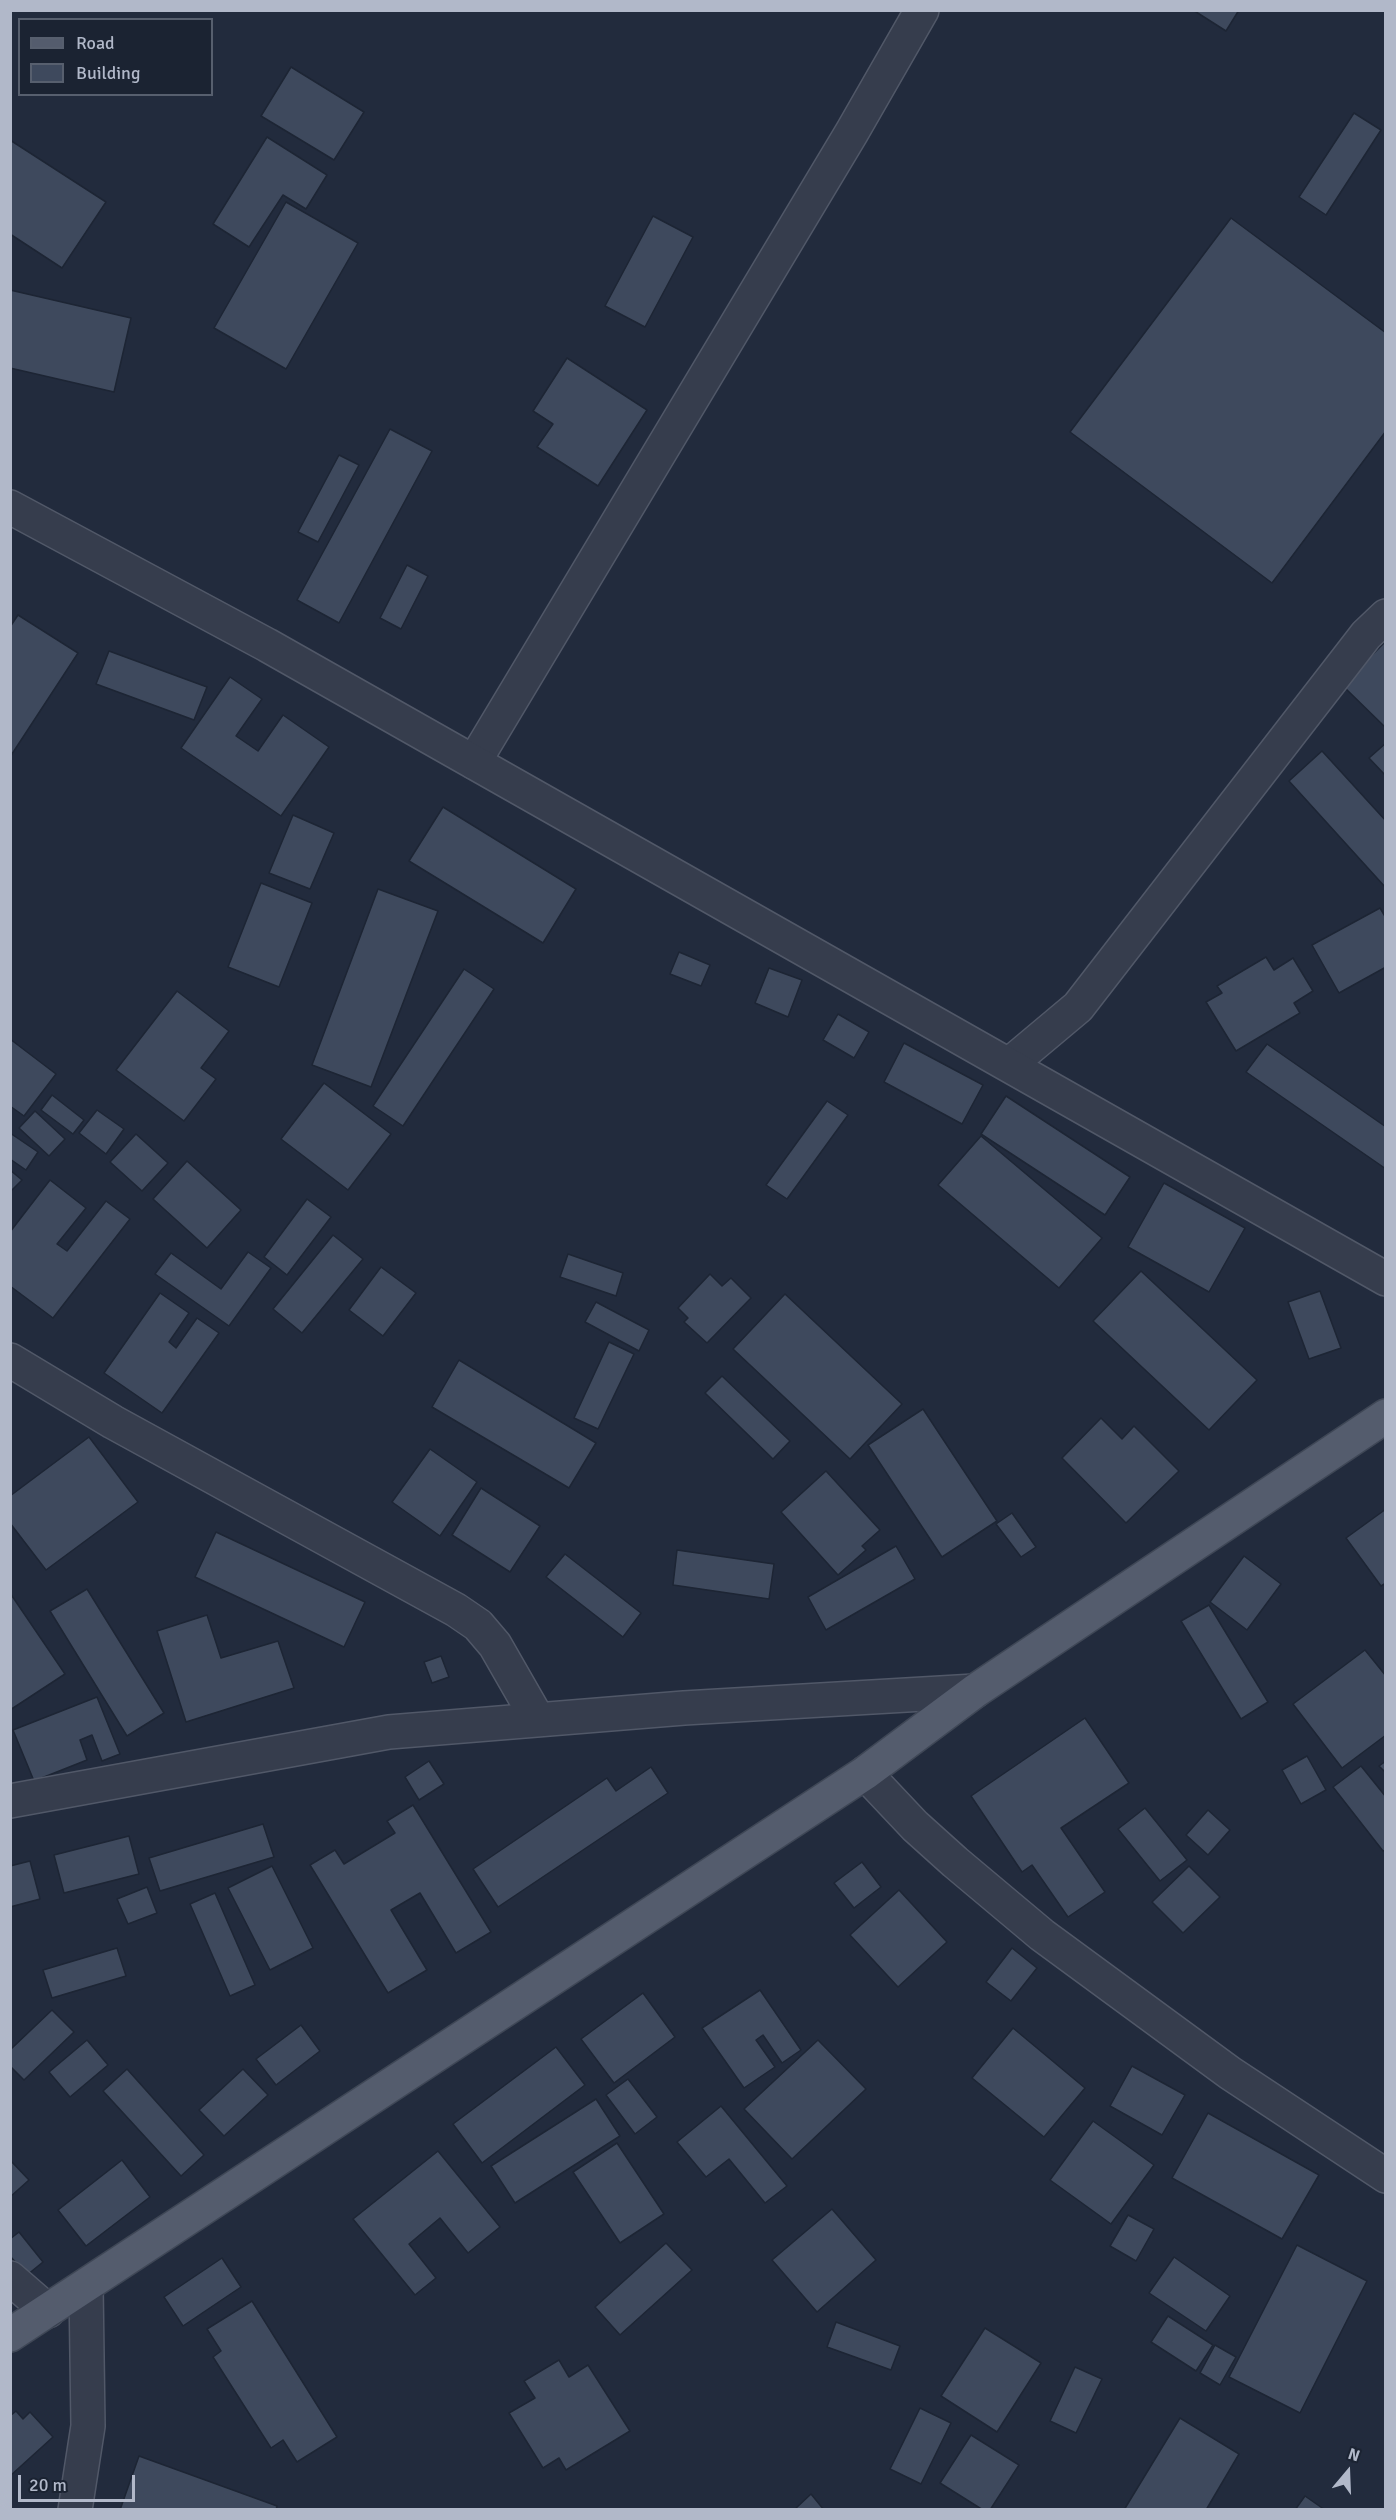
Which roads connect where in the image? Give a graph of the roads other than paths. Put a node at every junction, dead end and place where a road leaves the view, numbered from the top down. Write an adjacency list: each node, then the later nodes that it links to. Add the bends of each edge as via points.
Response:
1 (922, 10): 4 (street)
2 (10, 507): 4 (street)
3 (1386, 616): 5 (street, via 1366,635 1078,1007)
4 (474, 762): 5 (street)
5 (1010, 1064): 6 (street)
6 (1386, 1279)
7 (10, 1360): 10 (street, via 113,1422 456,1610 495,1645)
8 (1386, 1416): 9 (main road)
9 (975, 1690): 10 (street); 11 (main road)
10 (538, 1720): 12 (street, via 389,1732)
11 (865, 1773): 13 (street, via 923,1833 1042,1935 1230,2073); 15 (main road)
12 (10, 1801)
13 (1386, 2176)
14 (10, 2278): 16 (street)
15 (87, 2286): 16 (main road); 18 (street, via 88,2426)
16 (48, 2311): 17 (main road)
17 (10, 2335)
18 (75, 2510)

